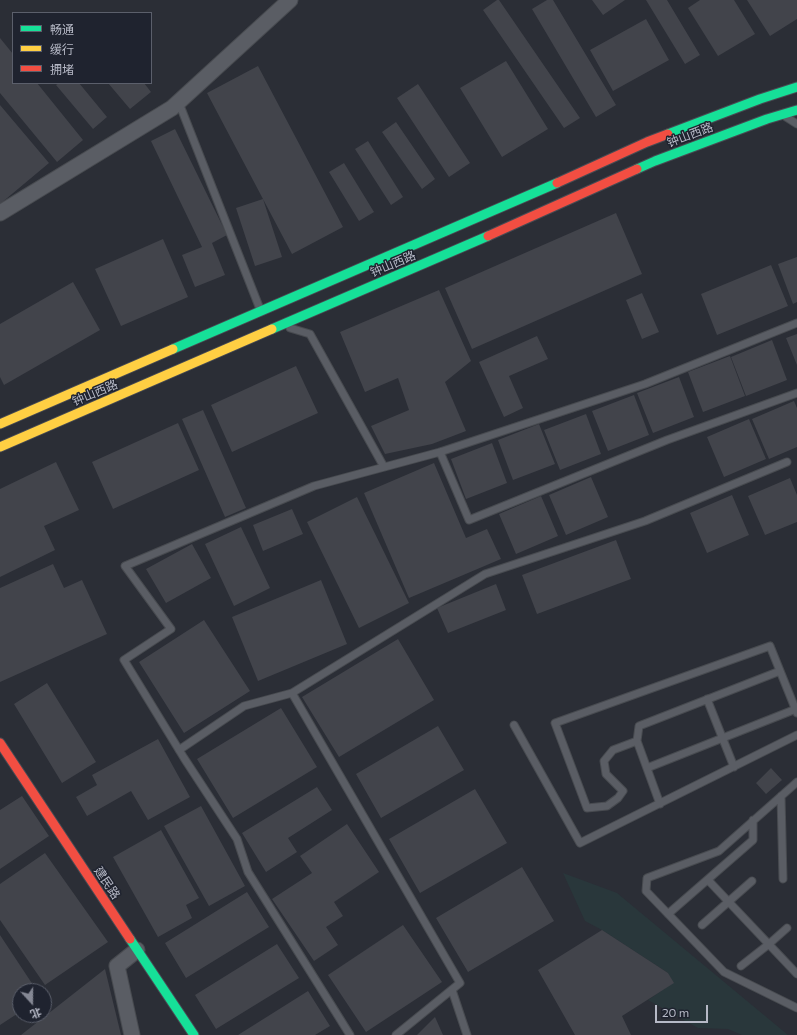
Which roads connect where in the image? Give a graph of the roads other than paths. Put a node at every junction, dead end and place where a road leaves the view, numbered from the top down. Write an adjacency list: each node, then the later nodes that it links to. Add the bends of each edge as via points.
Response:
1 (290, 0): 3 (street)
2 (797, 88): 8 (main road, 钟山西路, via 760,99 647,142)
3 (179, 103): 7 (street); 8 (lane)
4 (797, 110): 5 (main road, 钟山西路)
5 (783, 114): 6 (lane); 10 (main road, 钟山西路, via 655,162)
6 (797, 124)
7 (0, 213)
8 (261, 311): 12 (main road, 钟山西路)
9 (797, 323): 14 (lane, via 645,384)
10 (282, 325): 13 (main road, 钟山西路); 16 (lane, via 310,334)
11 (797, 393): 14 (lane, via 668,440 469,520)
12 (0, 424)
13 (0, 447)
14 (440, 452): 16 (lane)
15 (787, 462): 18 (lane, via 644,522 485,574)
16 (384, 467): 26 (lane, via 314,486 125,566 171,629 124,660)
17 (780, 671): 19 (lane); 20 (lane); 24 (lane, via 770,646 555,723 587,808 607,806 618,798 622,791 606,774 604,761 613,750)
18 (292, 692): 26 (lane, via 244,706); 44 (lane, via 460,983)
19 (706, 700): 23 (lane); 24 (lane, via 639,726)
20 (796, 711): 23 (lane)
21 (514, 725): 31 (lane, via 580,843)
22 (797, 735): 27 (lane)
23 (722, 738): 27 (lane); 28 (lane)
24 (637, 741): 28 (lane)
25 (0, 743): 41 (main road, 建民路)
26 (179, 750): 48 (lane, via 237,839 248,872)
27 (734, 767): 31 (lane)
28 (647, 768): 31 (lane)
29 (797, 782): 30 (lane)
30 (781, 796): 32 (lane); 33 (lane)
31 (660, 804)
32 (754, 820): 34 (lane, via 753,840); 37 (lane, via 719,851 647,878 646,891)
33 (783, 879)
34 (708, 880): 36 (lane); 37 (lane)
35 (752, 881): 36 (lane)
36 (729, 902): 38 (lane); 40 (lane)
37 (668, 914): 45 (lane, via 724,972)
38 (702, 925)
39 (787, 928): 40 (lane)
40 (769, 944): 42 (lane); 43 (lane)
41 (138, 950): 46 (street, via 117,966); 47 (main road, 建民路)
42 (741, 966)
43 (797, 974)
44 (452, 990): 49 (lane); 50 (lane)
45 (797, 1008)
46 (132, 1035)
47 (194, 1035)
48 (350, 1035)
49 (396, 1035)
50 (467, 1035)

